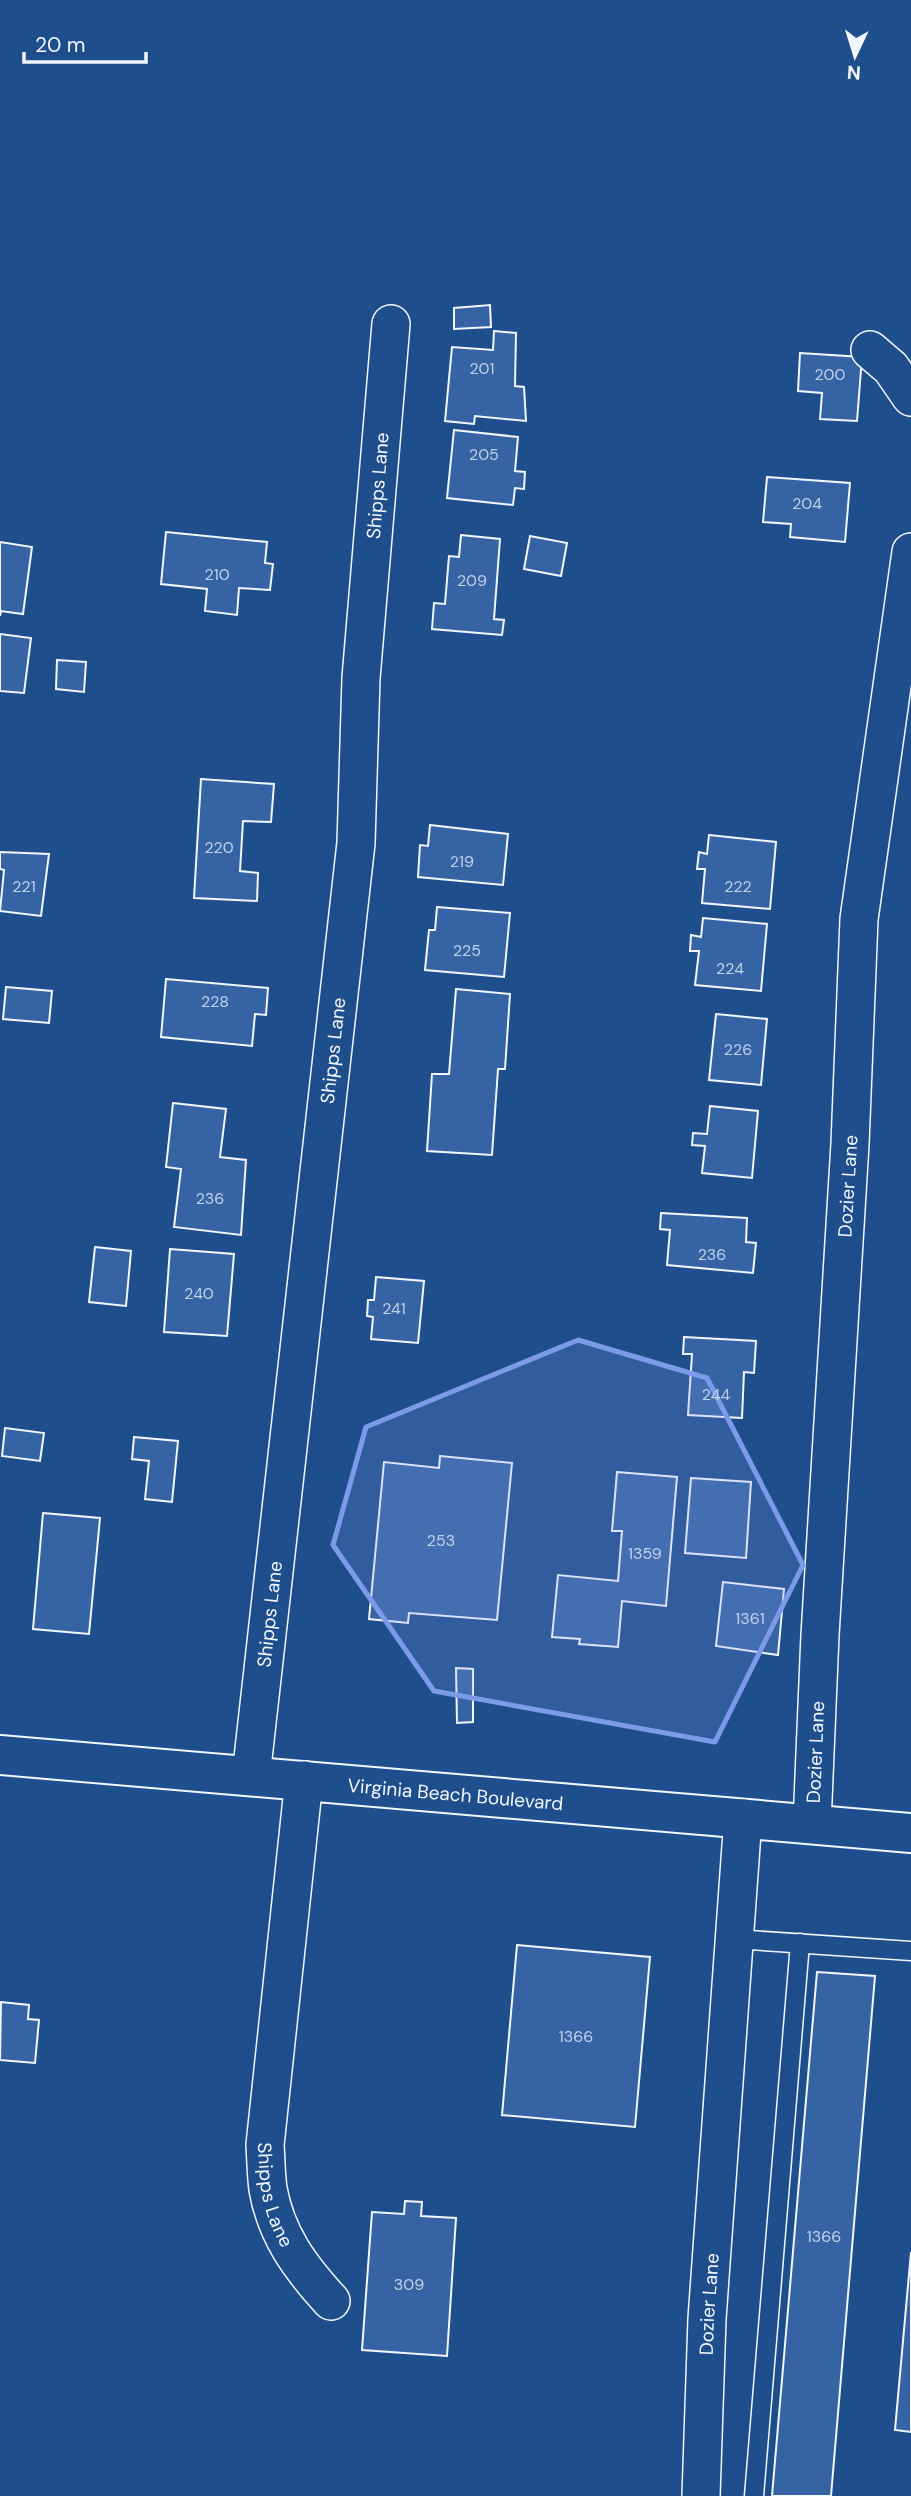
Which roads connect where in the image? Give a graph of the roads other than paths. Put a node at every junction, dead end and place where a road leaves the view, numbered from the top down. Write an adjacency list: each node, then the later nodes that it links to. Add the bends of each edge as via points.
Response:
1 (391, 324): 6 (street, Shipps Lane, via 361,678 356,843)
2 (870, 350): 3 (street, via 891,368)
3 (911, 397)
4 (911, 552): 9 (street, Dozier Lane, via 859,919)
5 (0, 1755): 6 (main road, Virginia Beach Boulevard)
6 (251, 1776): 7 (main road, Virginia Beach Boulevard)
7 (304, 1780): 8 (main road, Virginia Beach Boulevard); 14 (street, Shipps Lane, via 265,2145 268,2189 280,2230 302,2269)
8 (743, 1818): 9 (main road, Virginia Beach Boulevard); 11 (street, Dozier Lane)
9 (813, 1824): 10 (main road, Virginia Beach Boulevard)
10 (911, 1833)
11 (734, 1939): 12 (lane); 15 (street, Dozier Lane, via 707,2319)
12 (800, 1943): 13 (lane); 16 (lane)
13 (911, 1951)
14 (331, 2301)
15 (701, 2496)
16 (754, 2496)

